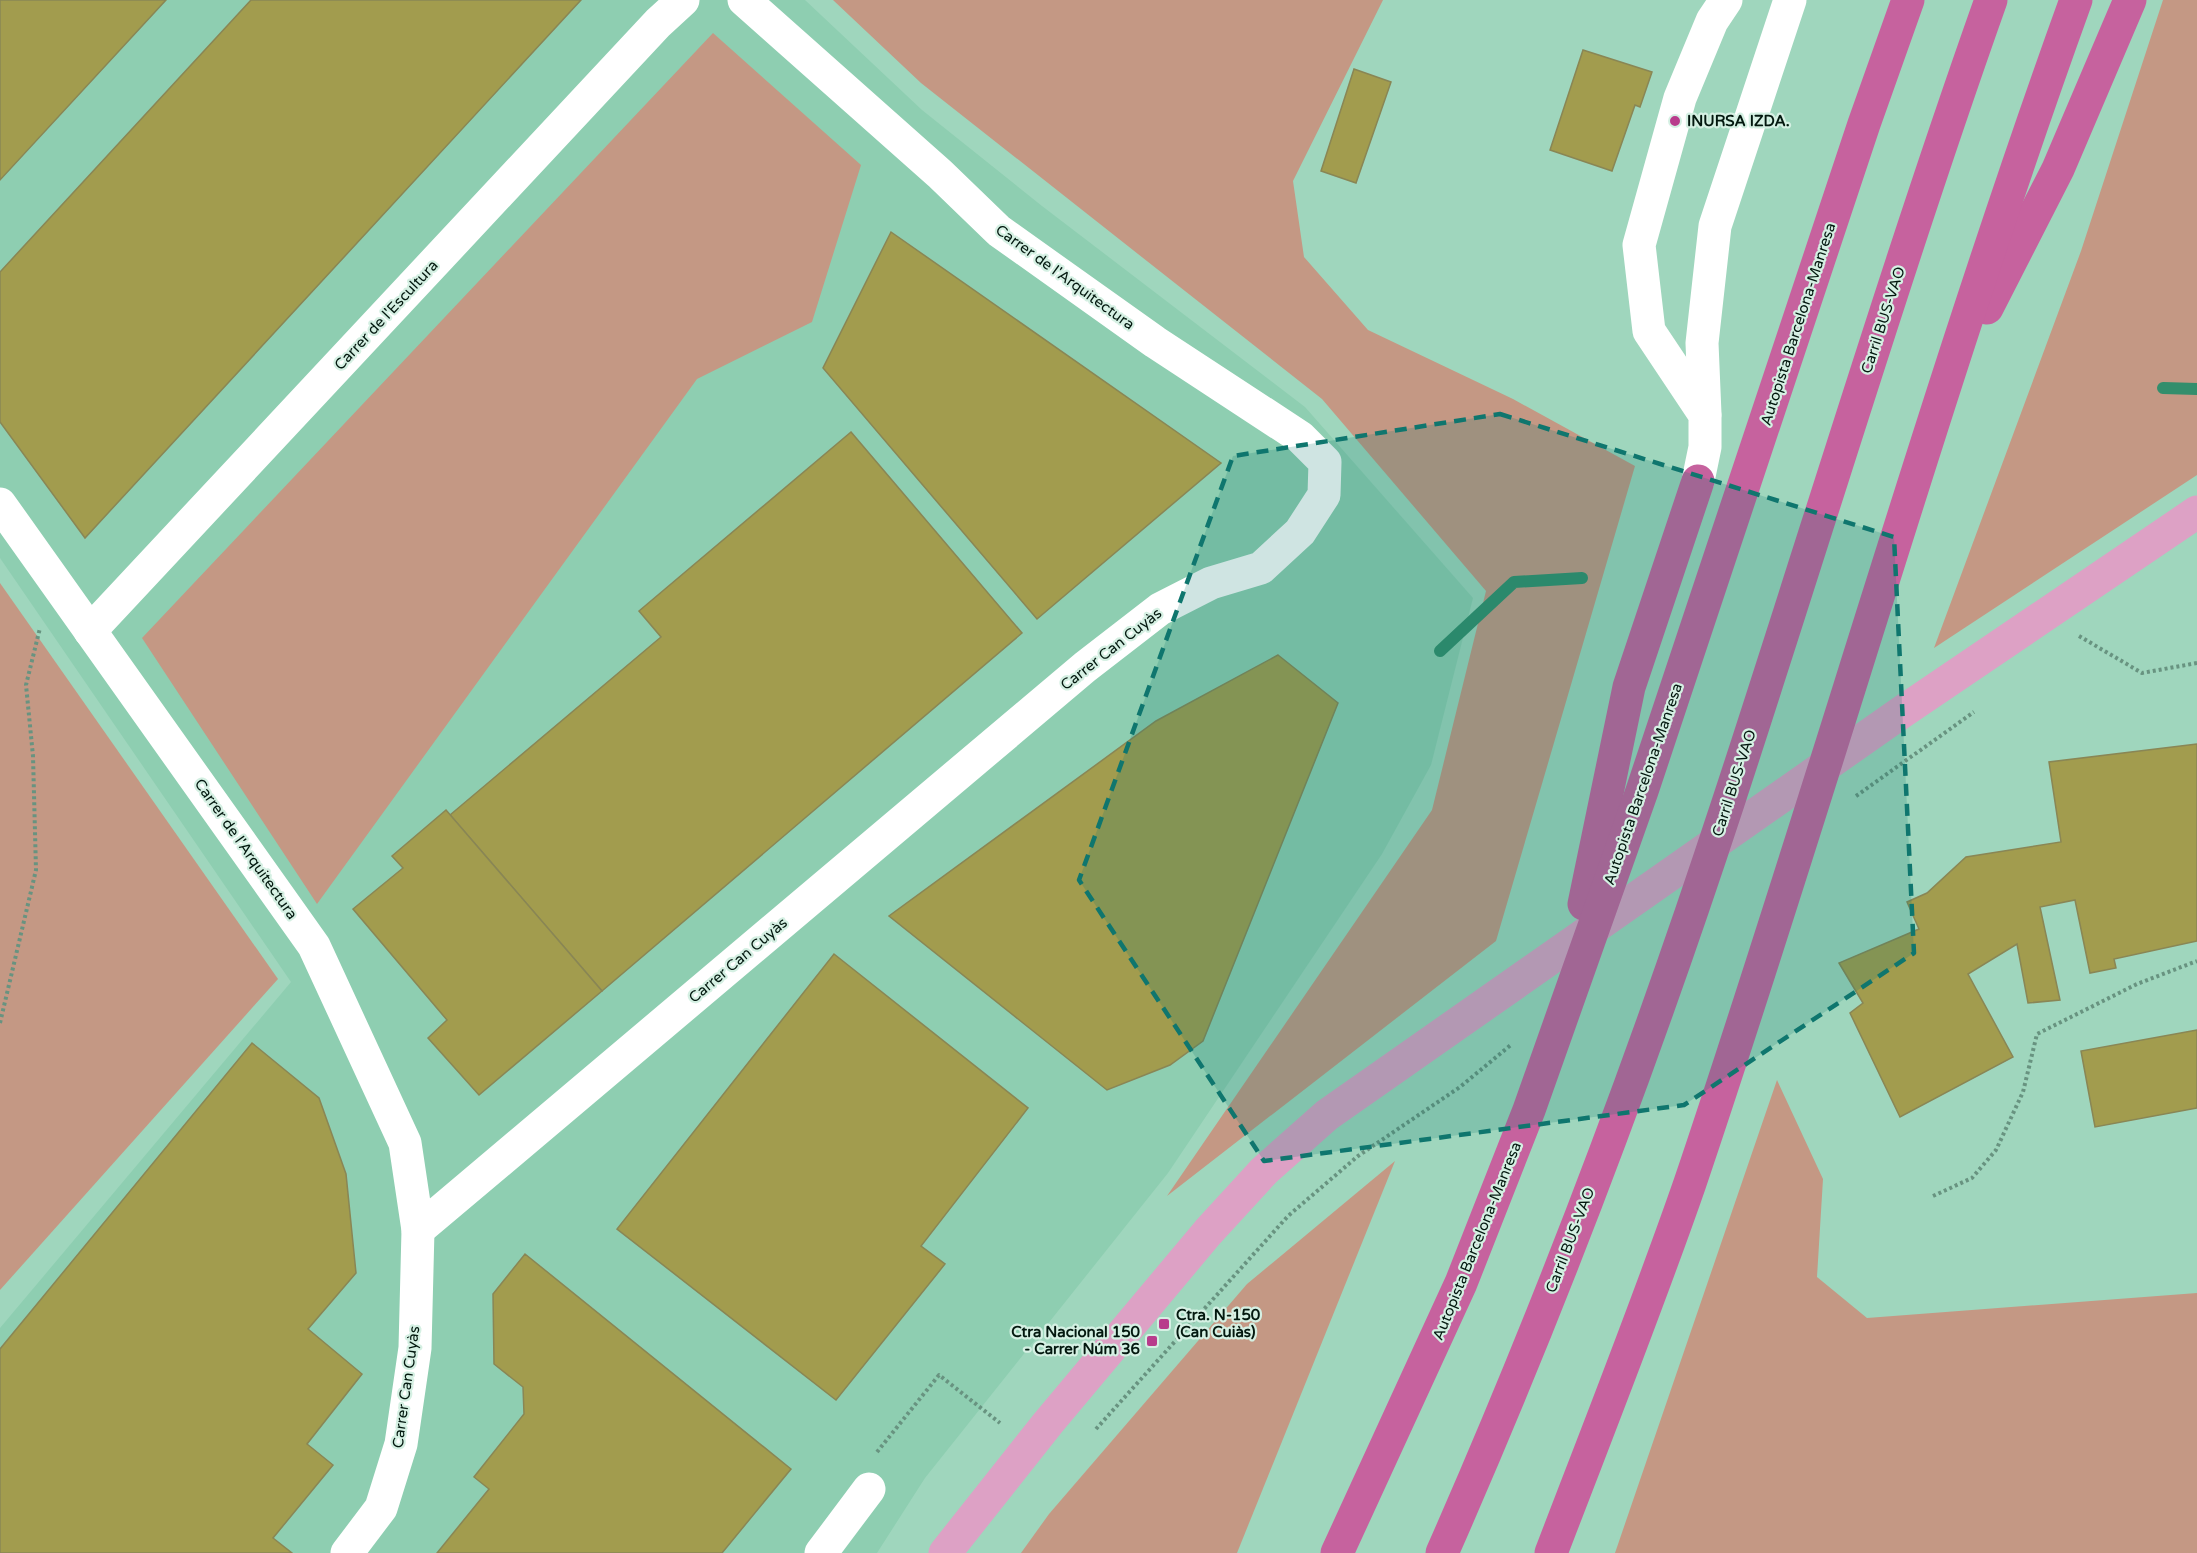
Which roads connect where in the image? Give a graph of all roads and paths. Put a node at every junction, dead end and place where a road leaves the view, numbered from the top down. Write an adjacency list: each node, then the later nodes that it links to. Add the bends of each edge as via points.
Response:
1 (683, 0): 17 (street, Carrer de l'Escultura)
2 (744, 0): 12 (street, Carrer de l'Arquitectura, via 999,231 1155,342 1300,438 1325,462)
3 (1726, 0): 10 (street, via 1680,98 1639,245 1649,331)
4 (1790, 0): 10 (street, via 1715,226 1702,343)
5 (1908, 0): 21 (highway, Autopista Barcelona-Manresa)
6 (1992, 0): 33 (highway, Carril BUS-VAO, via 1928,178 1755,720 1621,1109 1483,1461)
7 (2076, 0): 9 (highway)
8 (2130, 0): 9 (highway, via 2058,169)
9 (1936, 409): 34 (highway, via 1688,1188)
10 (1705, 414): 11 (street, via 1705,447)
11 (1698, 481): 21 (highway, via 1629,687)
12 (1324, 495): 24 (street, Carrer Can Cuyàs, via 1300,532 1261,568 1211,583 1160,609 1085,667)
13 (0, 504): 15 (street, Carrer de l'Arquitectura)
14 (2197, 512): 16 (main road)
15 (58, 587): 17 (street, Carrer de l'Arquitectura); 20 (path, via 40,630 26,685 33,756 36,870)
16 (2056, 607): 18 (path, via 2080,637 2142,674); 31 (main road, via 1327,1114 1264,1171 1208,1232)
17 (90, 631): 24 (street, Carrer de l'Arquitectura, via 315,946 405,1143)
18 (2197, 663)
19 (2197, 961): 23 (path, via 2137,984 2037,1034 2023,1092 1996,1150 1972,1178)
20 (0, 1023)
21 (1557, 1033): 32 (highway, Autopista Barcelona-Manresa, via 1461,1283)
22 (1358, 1156): 26 (path, via 1288,1216)
23 (1933, 1196)
24 (418, 1230): 29 (street, Carrer Can Cuyàs, via 415,1348 401,1444 381,1508)
25 (1006, 1428): 27 (path, via 939,1375)
26 (1093, 1433)
27 (888, 1439)
28 (869, 1490): 30 (street)
29 (347, 1553)
30 (821, 1553)
31 (945, 1553)
32 (1337, 1553)
33 (1442, 1553)
34 (1551, 1553)

